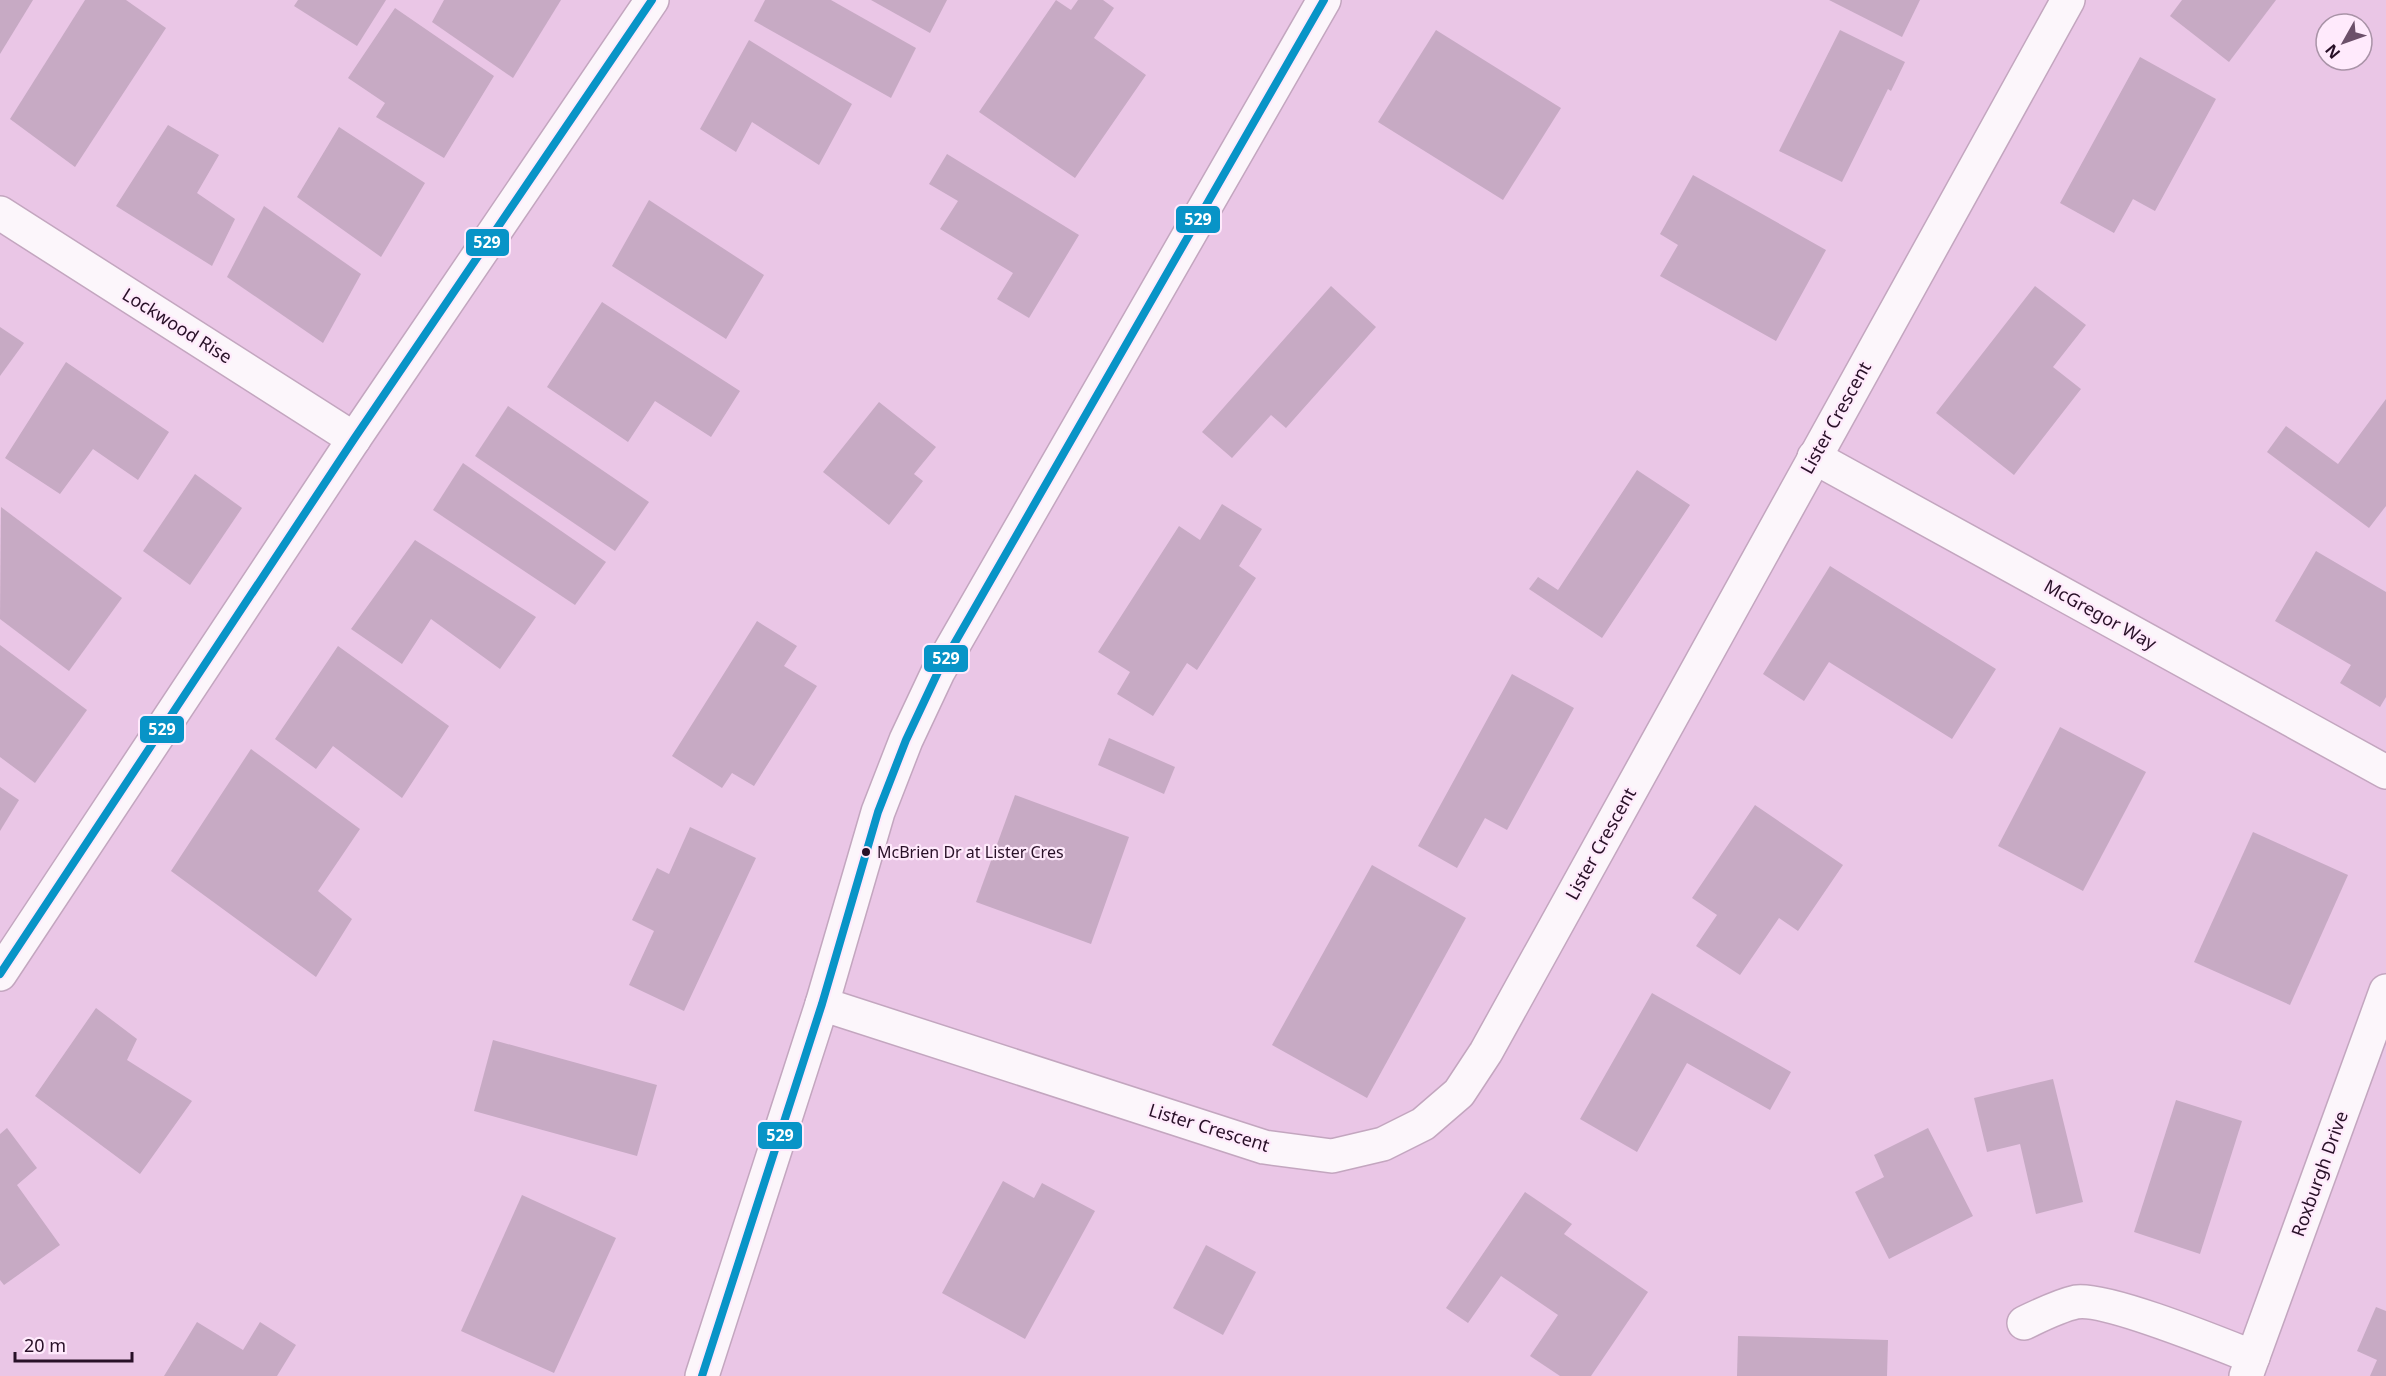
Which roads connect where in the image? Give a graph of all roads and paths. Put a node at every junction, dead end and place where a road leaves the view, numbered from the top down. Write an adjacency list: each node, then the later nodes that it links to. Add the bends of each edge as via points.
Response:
1 (652, 0): 5 (street)
2 (1324, 0): 10 (street, via 938,672 878,812)
3 (2068, 0): 6 (street, Lister Crescent)
4 (0, 213): 5 (street, Lockwood Rise)
5 (354, 439): 8 (street)
6 (1814, 457): 7 (street, McGregor Way); 10 (street, Lister Crescent, via 1486,1052 1459,1093 1423,1124 1383,1144 1332,1156 1264,1147)
7 (2386, 772)
8 (0, 974)
9 (2386, 991): 12 (street, Roxburgh Drive)
10 (822, 1004): 13 (street)
11 (2024, 1323): 12 (street, Roxburgh Drive, via 2078,1302 2103,1304 2208,1339)
12 (2249, 1366)
13 (702, 1376)

